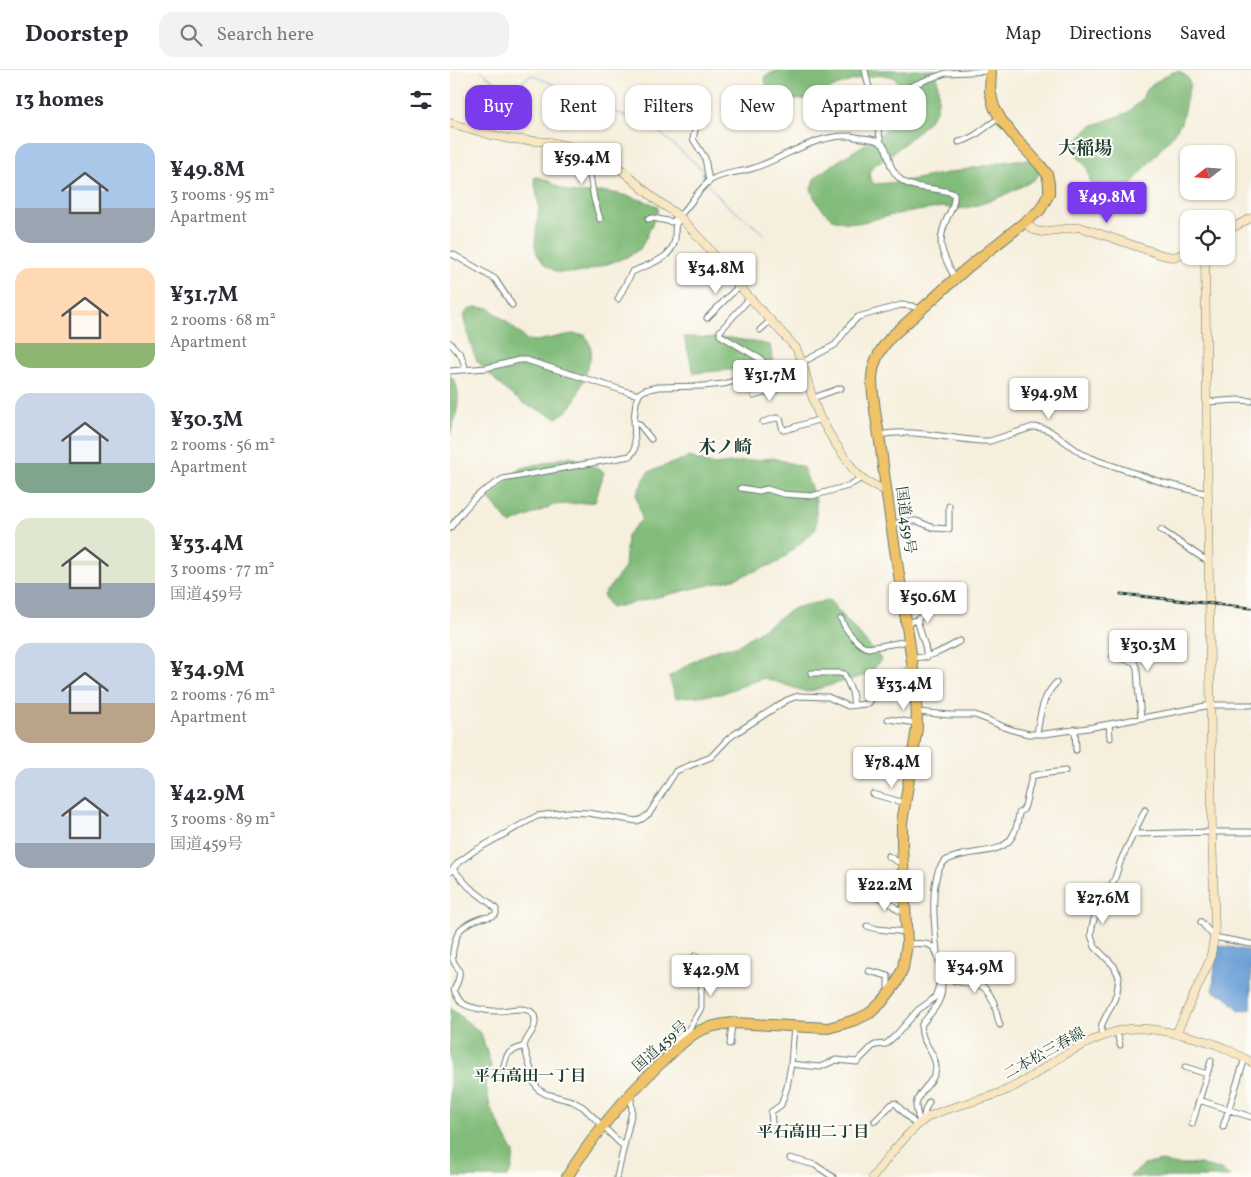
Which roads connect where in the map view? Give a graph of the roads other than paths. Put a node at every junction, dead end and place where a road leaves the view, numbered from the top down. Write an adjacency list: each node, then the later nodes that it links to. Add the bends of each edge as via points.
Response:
1 (864, 70): 7 (street)
2 (991, 70): 3 (street, via 946,73); 4 (highway, 国道459号, via 990,90)
3 (914, 85)
4 (1000, 117): 8 (street, via 972,138); 15 (highway, 国道459号, via 1043,169 1049,184 1045,202)
5 (450, 124): 9 (street, via 509,139 550,142)
6 (695, 130): 10 (street, via 693,139 705,158)
7 (881, 142): 10 (street, via 851,136 824,139 755,167); 20 (street, via 894,172 905,183 954,194 942,231 941,246)
8 (959, 142)
9 (594, 153): 11 (street, via 612,162); 14 (street, via 589,169)
10 (709, 181): 11 (street)
11 (680, 217): 12 (street, via 672,222); 21 (street); 23 (street, via 668,254 632,272)
12 (648, 218)
13 (1251, 218): 16 (street)
14 (600, 219)
15 (1025, 223): 18 (street, via 1041,232 1080,228 1173,257); 20 (highway, 国道459号)
16 (1235, 226)
17 (450, 254): 24 (street, via 496,279)
18 (1180, 255)
19 (1205, 265): 42 (street)
20 (955, 278): 25 (highway, 国道459号)
21 (739, 286): 22 (street); 26 (street)
22 (750, 298): 27 (street); 33 (street, via 720,334 762,360)
23 (618, 299)
24 (512, 305)
25 (922, 310): 30 (street, via 901,305 858,317 835,345); 46 (highway, 国道459号, via 885,343 878,354 872,376)
26 (708, 318)
27 (771, 320): 28 (street); 30 (street, via 796,348)
28 (760, 330)
29 (450, 343): 31 (street, via 461,355)
30 (802, 362): 33 (street); 40 (street)
31 (466, 370): 32 (street); 38 (street, via 526,360)
32 (450, 371)
33 (767, 372): 34 (street)
34 (759, 374): 37 (street); 38 (street, via 723,384 651,388)
35 (780, 388): 37 (street)
36 (841, 388): 40 (street)
37 (765, 393): 39 (street)
38 (639, 394): 44 (street)
39 (754, 396)
40 (813, 398): 43 (street)
41 (1251, 401): 42 (street)
42 (1207, 402): 51 (street)
43 (821, 419): 45 (street, via 785,430 780,419); 48 (street)
44 (634, 422): 47 (street); 54 (street, via 635,446 630,456 503,479 478,496)
45 (763, 422)
46 (880, 435): 50 (highway, 国道459号); 51 (street, via 896,433 990,441 1021,430 1042,428 1099,461)
47 (651, 439)
48 (862, 478): 49 (street, via 848,486 812,496); 50 (street)
49 (741, 488)
50 (886, 491): 53 (highway, 国道459号)
51 (1208, 494): 56 (street)
52 (949, 506): 53 (street, via 949,529 911,520)
53 (891, 524): 60 (highway, 国道459号)
54 (450, 528)
55 (1161, 530): 56 (street)
56 (1209, 561): 69 (street)
57 (936, 602): 59 (street)
58 (841, 619): 61 (street, via 850,634 868,648)
59 (917, 620): 60 (street); 64 (street)
60 (906, 623): 61 (highway, 国道459号)
61 (909, 640): 65 (highway, 国道459号)
62 (960, 641): 64 (street)
63 (1113, 656): 72 (street, via 1134,662 1137,668)
64 (927, 657): 65 (street)
65 (912, 663): 68 (street, via 901,674 882,683 869,703); 71 (highway, 国道459号)
66 (811, 673): 68 (street, via 844,674)
67 (1056, 683): 77 (street, via 1042,706)
68 (854, 705): 89 (street, via 848,706 828,697 792,698 736,733 712,757 676,771 649,814 642,819 567,812 537,816 474,851)
69 (1211, 705): 70 (street); 72 (street); 84 (street)
70 (1251, 705)
71 (917, 712): 74 (highway, 国道459号); 77 (street, via 974,715 1004,727)
72 (1141, 718): 75 (street)
73 (888, 719): 74 (street)
74 (916, 723): 82 (highway, 国道459号)
75 (1109, 724): 76 (street); 78 (street)
76 (1075, 729): 77 (street); 79 (street)
77 (1036, 734)
78 (1110, 738)
79 (1076, 750)
80 (1065, 771): 98 (street, via 1032,776 1025,806 1006,845 950,858 942,864 934,891)
81 (873, 794): 82 (street)
82 (905, 803): 88 (highway, 国道459号)
83 (1145, 810): 86 (street)
84 (1212, 832): 85 (street); 86 (street); 95 (street)
85 (1251, 832)
86 (1135, 834): 108 (street, via 1092,922 1095,946 1114,966 1119,977 1114,1000 1102,1024)
87 (888, 856): 88 (street)
88 (903, 865): 91 (highway, 国道459号)
89 (451, 870): 111 (street, via 496,909 492,917 481,918 459,931 452,956 459,971 454,990 462,1003 474,1008 497,1012 518,1008 533,1014 536,1020 534,1028)
90 (870, 896): 91 (street, via 885,899 898,910)
91 (905, 911): 94 (highway, 国道459号)
92 (1201, 922): 95 (street)
93 (867, 926): 94 (street)
94 (907, 932): 96 (highway, 国道459号)
95 (1214, 937): 97 (street); 107 (street, via 1210,960)
96 (907, 944): 98 (street, via 929,944); 102 (highway, 国道459号, via 903,968)
97 (1251, 944)
98 (937, 952): 101 (street)
99 (695, 956): 112 (street, via 704,974 701,1008 689,1029 677,1039)
100 (869, 971): 102 (street, via 888,976)
101 (941, 978): 104 (street, via 981,986 993,999); 115 (street, via 935,997 886,1044 875,1045 857,1062 836,1060 820,1066); 126 (street, via 942,993 938,1004 921,1028 936,1069 918,1098)
102 (891, 990): 105 (highway, 国道459号, via 870,1013 849,1023 828,1028)
103 (732, 1023): 105 (highway, 国道459号); 109 (street); 112 (highway, 国道459号, via 698,1032)
104 (1000, 1025)
105 (794, 1026): 115 (street)
106 (1117, 1032): 107 (street, 二本松三春線, via 1142,1028); 108 (street, 二本松三春線); 110 (street)
107 (1176, 1034): 113 (street, 二本松三春線, via 1207,1041)
108 (1103, 1037): 126 (street, 二本松三春線, via 1078,1047 1004,1092 937,1113)
109 (730, 1044)
110 (1120, 1045)
111 (524, 1046): 117 (street, via 508,1053); 128 (street, via 539,1090 583,1107)
112 (679, 1046): 119 (highway, 国道459号)
113 (1248, 1060): 122 (street)
114 (1211, 1061): 118 (street)
115 (791, 1064): 125 (street, via 781,1105 771,1112)
116 (1185, 1067): 118 (street)
117 (503, 1070)
118 (1207, 1074): 120 (street)
119 (629, 1096): 128 (highway, 国道459号); 130 (street, via 632,1111)
120 (1199, 1100): 122 (street); 127 (street)
121 (929, 1102): 126 (street)
122 (1229, 1109): 123 (street); 129 (street)
123 (1251, 1116)
124 (875, 1121): 126 (street, via 895,1103)
125 (772, 1123)
126 (920, 1124): 135 (street, 二本松三春線)
127 (1192, 1124)
128 (602, 1126): 130 (street); 132 (highway, 国道459号)
129 (1224, 1127)
130 (624, 1147): 133 (street)
131 (790, 1158): 134 (street, via 815,1165)
132 (567, 1177)
133 (617, 1177)
134 (833, 1177)
135 (873, 1177)

